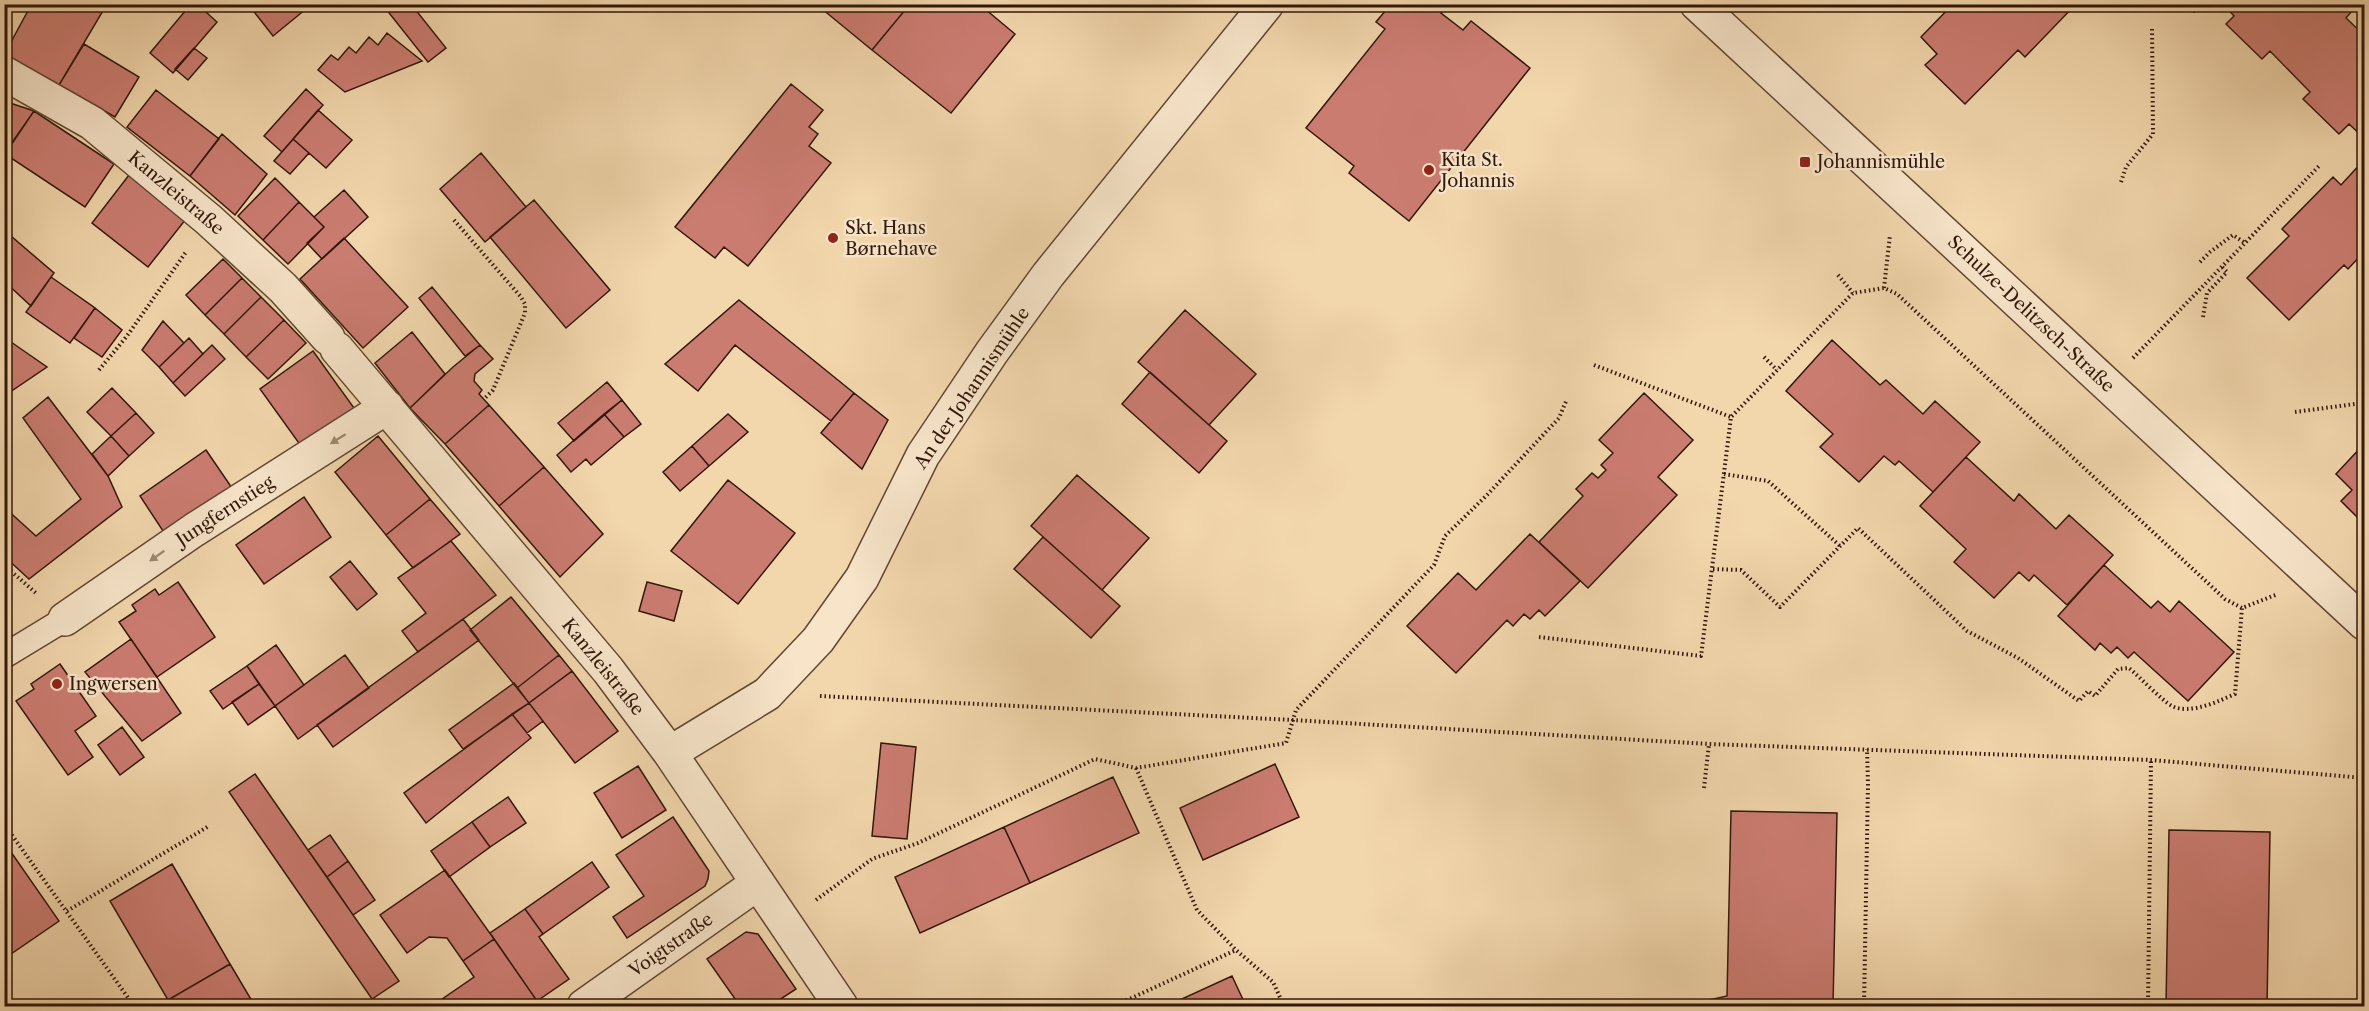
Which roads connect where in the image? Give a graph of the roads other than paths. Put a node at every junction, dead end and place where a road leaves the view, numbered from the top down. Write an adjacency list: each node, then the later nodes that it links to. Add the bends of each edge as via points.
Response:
1 (1267, 4): 8 (street, An der Johannismühle, via 1048,275 1013,324 923,455 862,578 818,640 767,694)
2 (1696, 4): 6 (street, Schulze-Delitzsch-Straße)
3 (4, 73): 4 (street, Kanzleistraße, via 92,123 209,220 283,288)
4 (387, 407): 5 (street, Jungfernstieg, one-way to 5, via 194,530); 8 (street, Kanzleistraße, via 608,670)
5 (65, 620): 7 (lane)
6 (2364, 623)
7 (4, 656)
8 (670, 753): 9 (street, Kanzleistraße)
9 (758, 883): 10 (street, Voigtstraße); 11 (street, Kanzleistraße)
10 (584, 1006)
11 (841, 1006)

